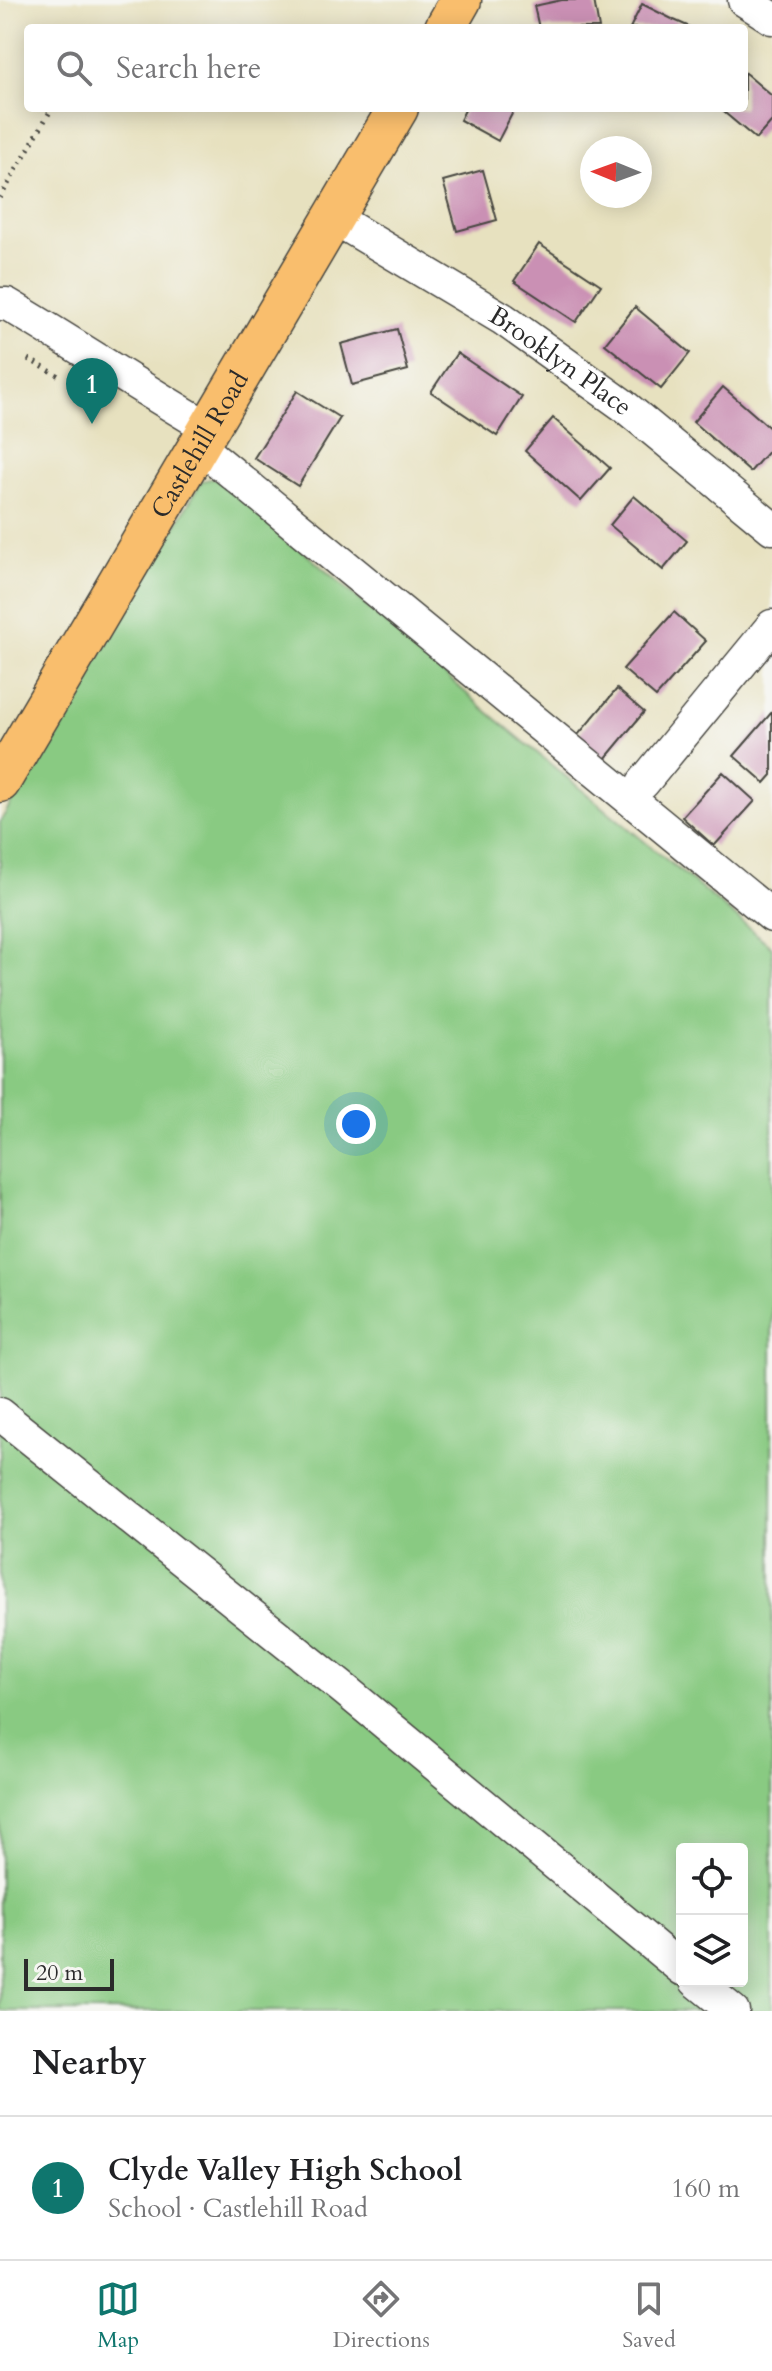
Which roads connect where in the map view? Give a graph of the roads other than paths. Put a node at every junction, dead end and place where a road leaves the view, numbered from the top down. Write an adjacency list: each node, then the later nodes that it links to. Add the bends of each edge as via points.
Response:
1 (461, 0): 4 (main road)
2 (744, 0): 3 (street)
3 (772, 18)
4 (447, 24)
5 (396, 112): 6 (main road, Castlehill Road)
6 (334, 218): 8 (main road, Castlehill Road); 9 (street, Brooklyn Place, via 503,319 623,405)
7 (4, 304): 8 (street, via 136,385)
8 (203, 436): 11 (main road, Castlehill Road); 13 (street)
9 (772, 528)
10 (772, 626): 12 (street)
11 (0, 782)
12 (643, 783)
13 (772, 916)
14 (0, 1414): 15 (street)
15 (676, 1964)
16 (703, 1987): 17 (street)
17 (733, 2011)

